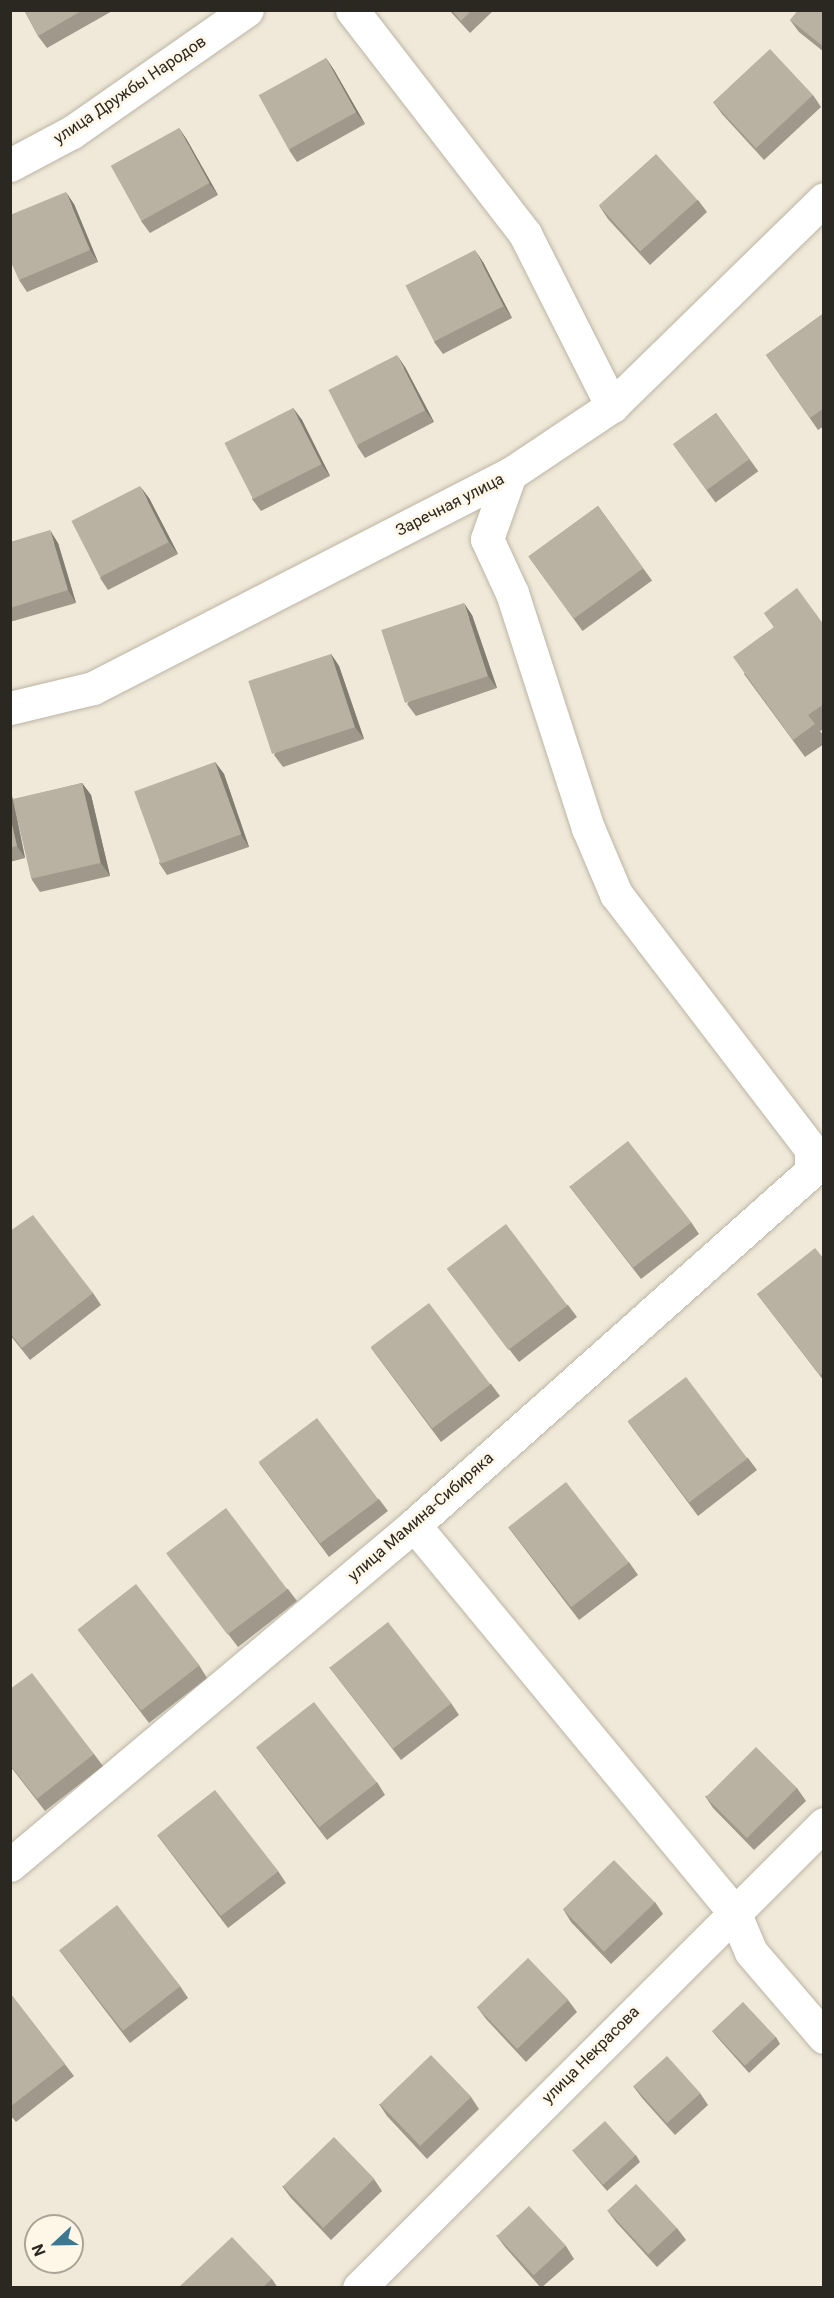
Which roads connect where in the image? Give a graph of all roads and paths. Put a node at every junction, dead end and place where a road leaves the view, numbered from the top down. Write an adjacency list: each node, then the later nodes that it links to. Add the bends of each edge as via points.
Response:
1 (247, 10): 3 (street, улица Дружбы Народов, via 72,132)
2 (352, 10): 5 (street, via 525,234)
3 (10, 165)
4 (824, 199): 5 (street, Заречная улица)
5 (612, 406): 6 (street, Заречная улица)
6 (510, 474): 7 (street, Заречная улица, via 93,687); 8 (street, via 488,539 512,593 588,828 616,894 810,1149)
7 (10, 708)
8 (818, 1166): 9 (street, улица Мамина-Сибиряка)
9 (414, 1525): 11 (street, улица Мамина-Сибиряка); 12 (street)
10 (824, 1824): 12 (street, улица Некрасова)
11 (10, 1865)
12 (734, 1912): 13 (street, via 751,1952); 14 (street, улица Некрасова)
13 (824, 2037)
14 (359, 2288)

